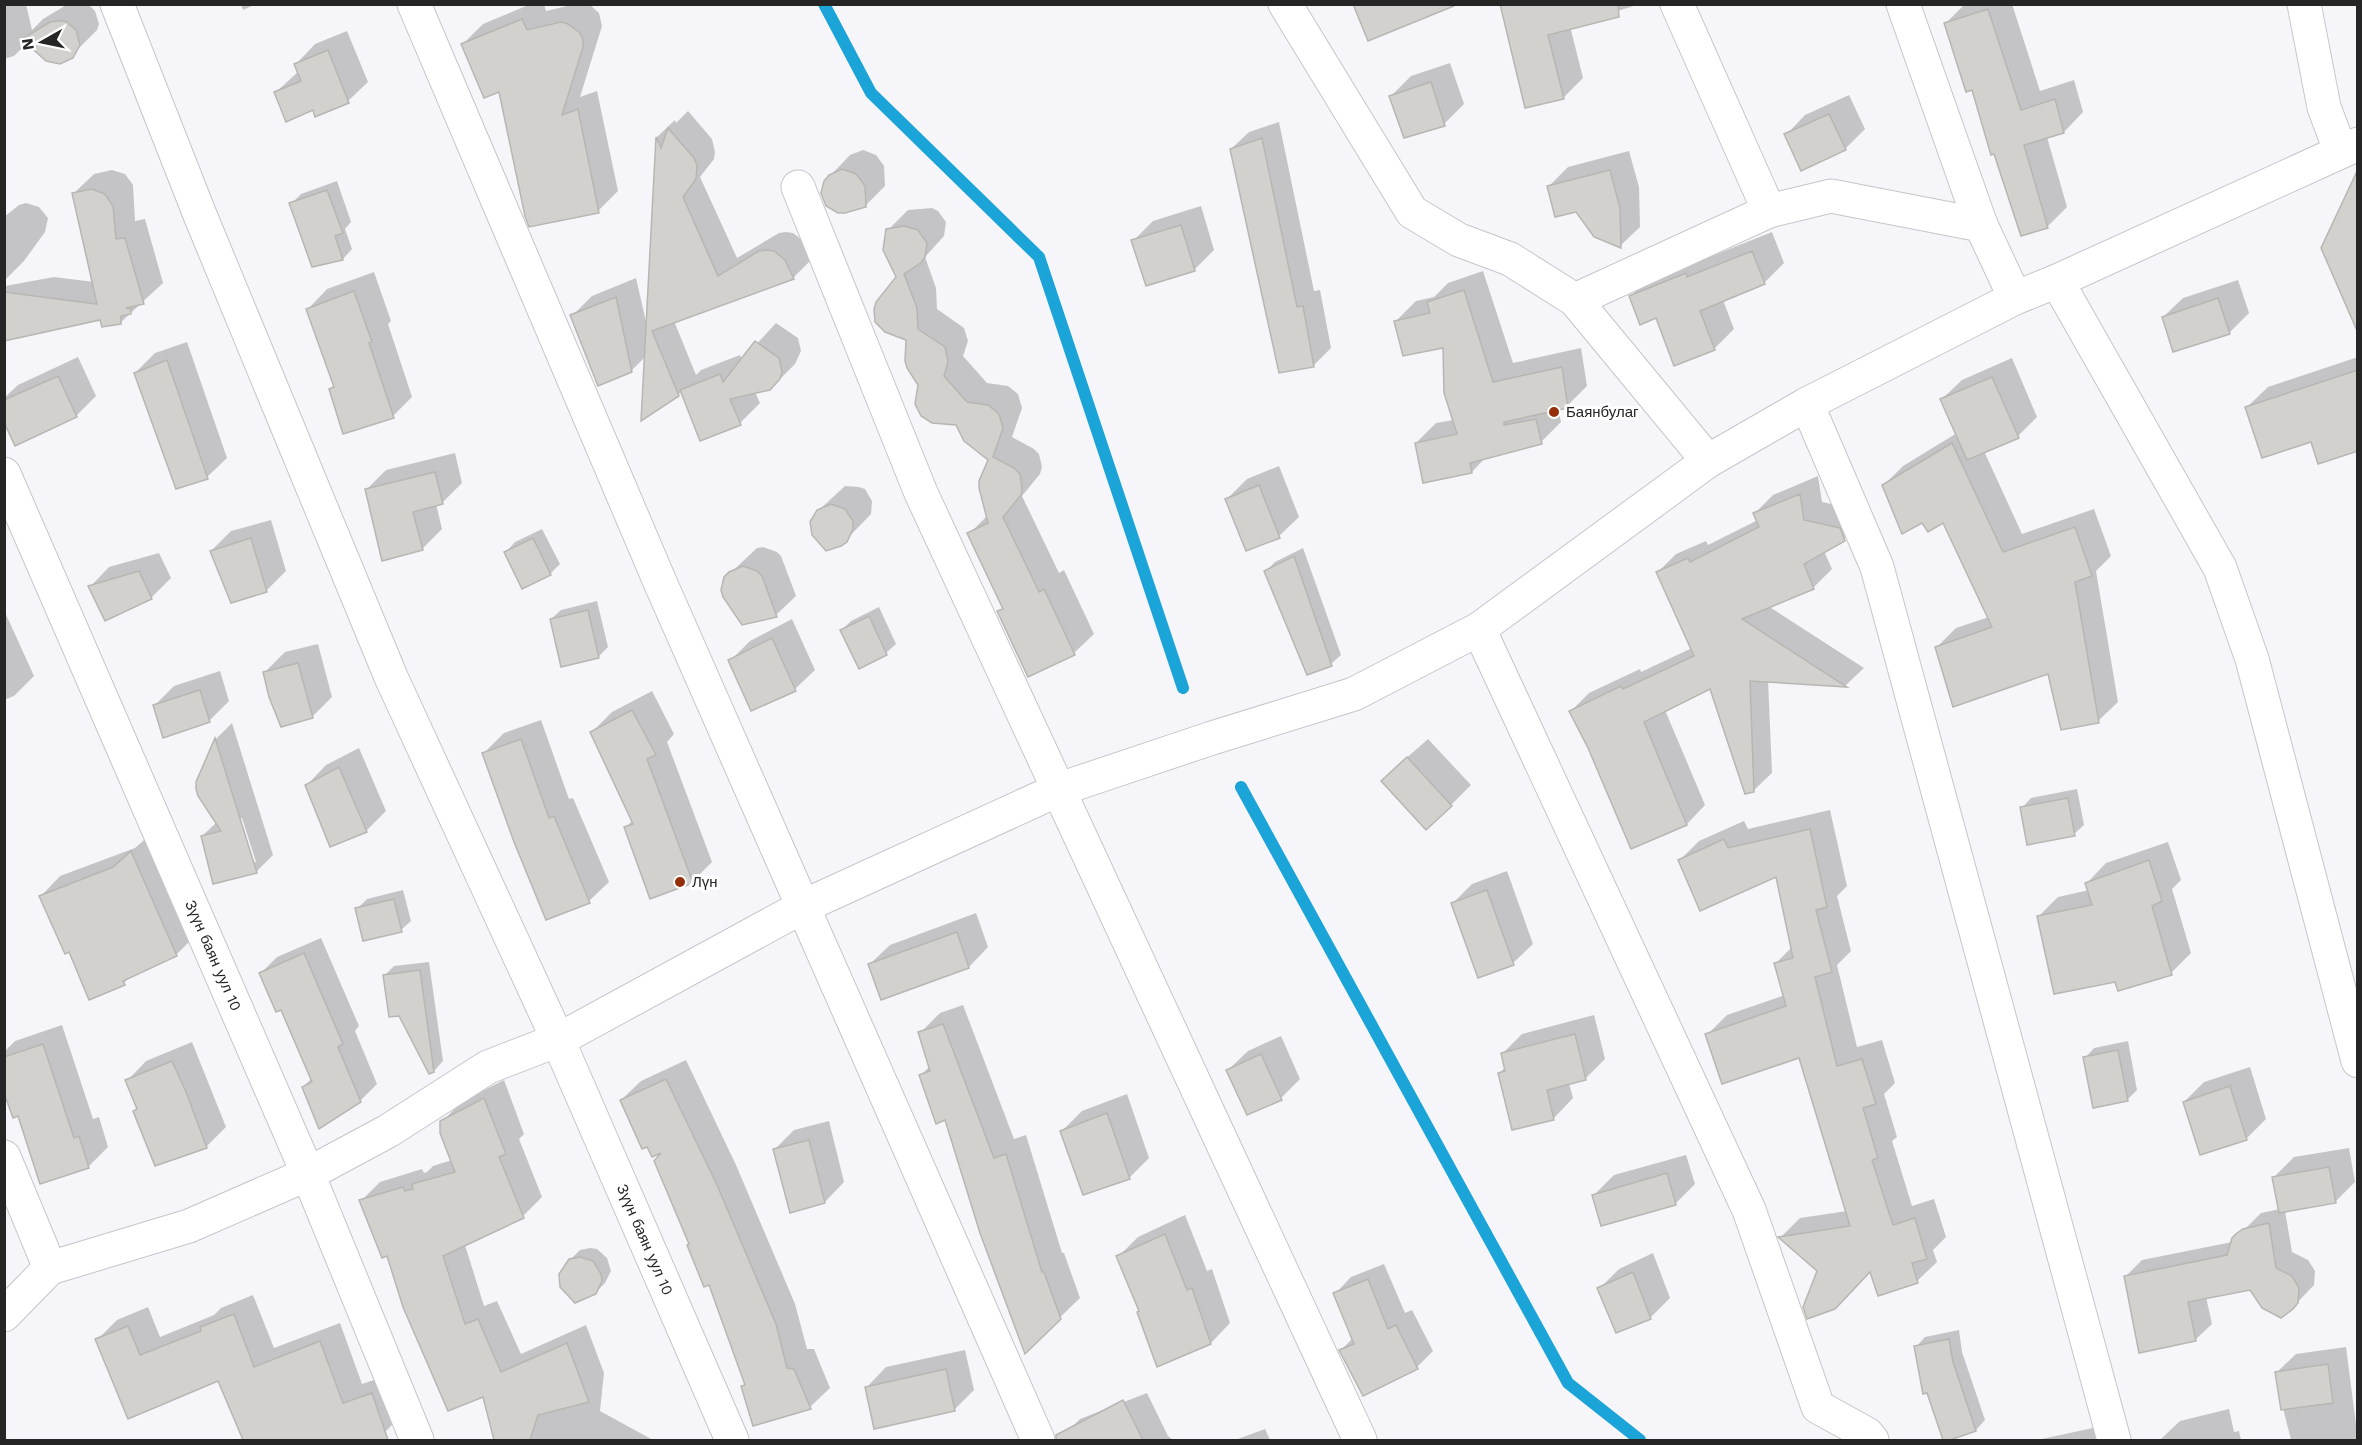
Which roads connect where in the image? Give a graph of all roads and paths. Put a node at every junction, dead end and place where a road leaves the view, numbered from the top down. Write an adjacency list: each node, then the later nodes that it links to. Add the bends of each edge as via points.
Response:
1 (117, 4): 20 (street, Зүүн баян уул 10, via 391,676)
2 (414, 4): 19 (street, via 660,582)
3 (1286, 4): 13 (street, via 1412,212 1459,240 1510,259)
4 (1677, 4): 9 (street)
5 (1903, 4): 10 (street)
6 (2304, 4): 7 (street, via 2324,107)
7 (2349, 147): 11 (street)
8 (798, 187): 18 (street, via 921,493)
9 (1768, 211): 10 (street, via 1831,196); 13 (street)
10 (1981, 225): 12 (street)
11 (2057, 281): 12 (street); 21 (street, via 2220,568 2252,659)
12 (2015, 298): 14 (street)
13 (1575, 300): 15 (street)
14 (1807, 404): 15 (street); 31 (street, via 1877,567)
15 (1708, 461): 17 (street)
16 (4, 474): 23 (street, Зүүн баян уул 10)
17 (1479, 629): 18 (street, via 1354,694); 30 (street, via 1749,1210 1818,1407 1868,1434)
18 (1060, 789): 19 (street); 29 (street)
19 (804, 906): 20 (street); 28 (street)
20 (558, 1040): 23 (street, via 488,1067 388,1131); 27 (street, Зүүн баян уул 10)
21 (2358, 1061)
22 (4, 1157): 24 (street)
23 (308, 1174): 24 (street, via 189,1226); 26 (street, Зүүн баян уул 10)
24 (50, 1268): 25 (street)
25 (4, 1315)
26 (417, 1440)
27 (732, 1440)
28 (1038, 1440)
29 (1360, 1440)
30 (1872, 1440)
31 (2114, 1440)

